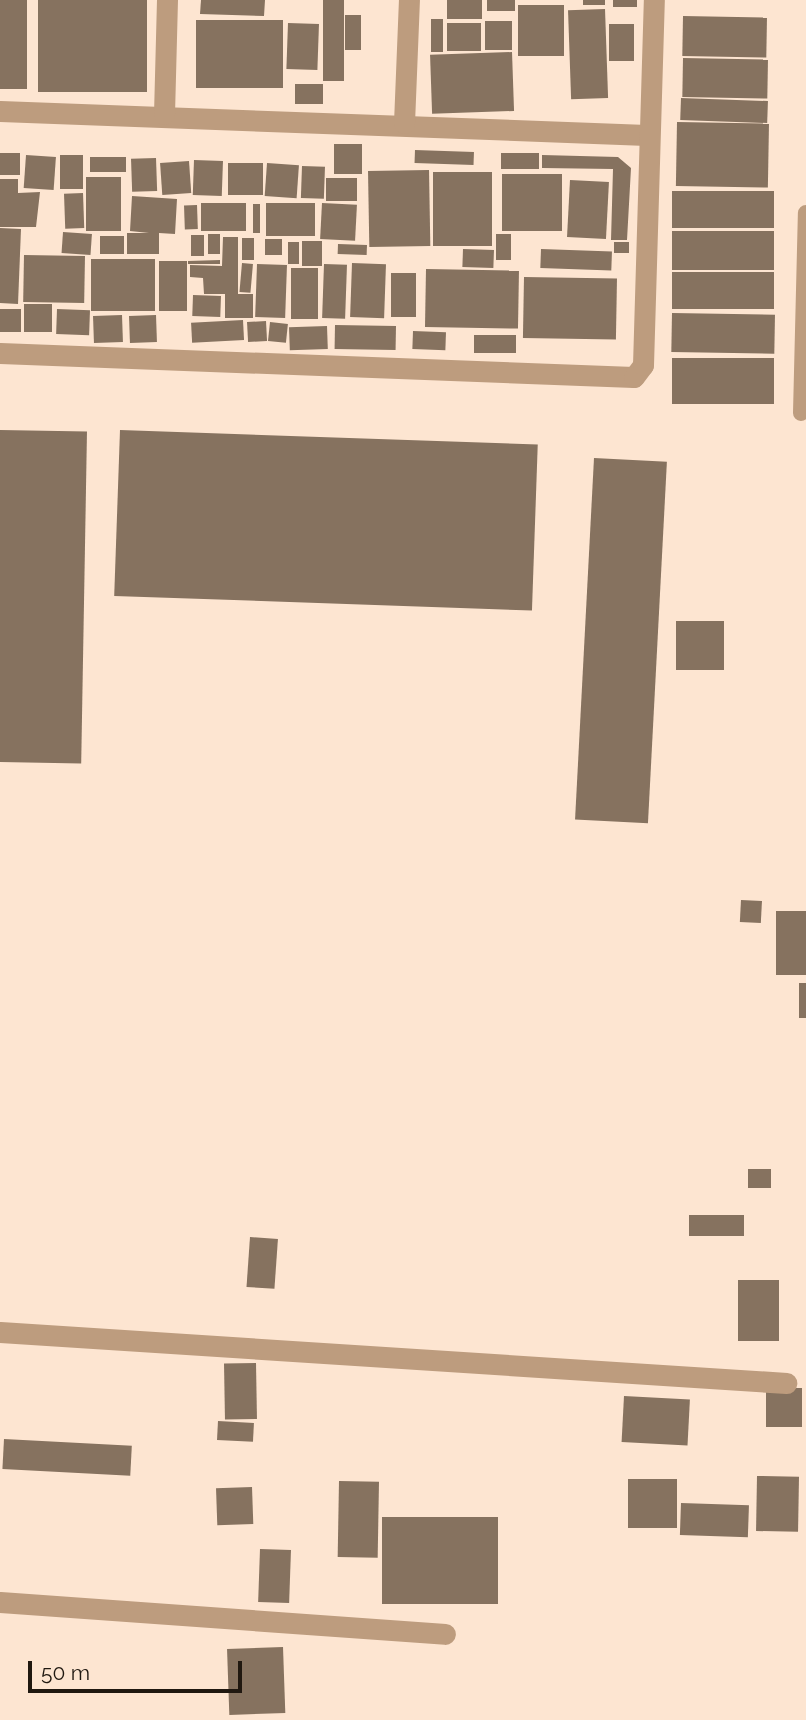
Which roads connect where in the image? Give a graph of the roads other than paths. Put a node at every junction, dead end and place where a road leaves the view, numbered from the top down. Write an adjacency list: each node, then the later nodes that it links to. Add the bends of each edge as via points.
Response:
1 (167, 0): 5 (street)
2 (409, 0): 6 (street)
3 (654, 0): 7 (street)
4 (0, 111): 5 (street)
5 (164, 114): 6 (street)
6 (404, 123): 7 (street)
7 (647, 135): 9 (street, via 643,365 634,377)
8 (806, 213): 10 (lane)
9 (0, 353)
10 (801, 413)
11 (0, 1332): 12 (street)
12 (786, 1383)
13 (0, 1602): 14 (street)
14 (445, 1634)

